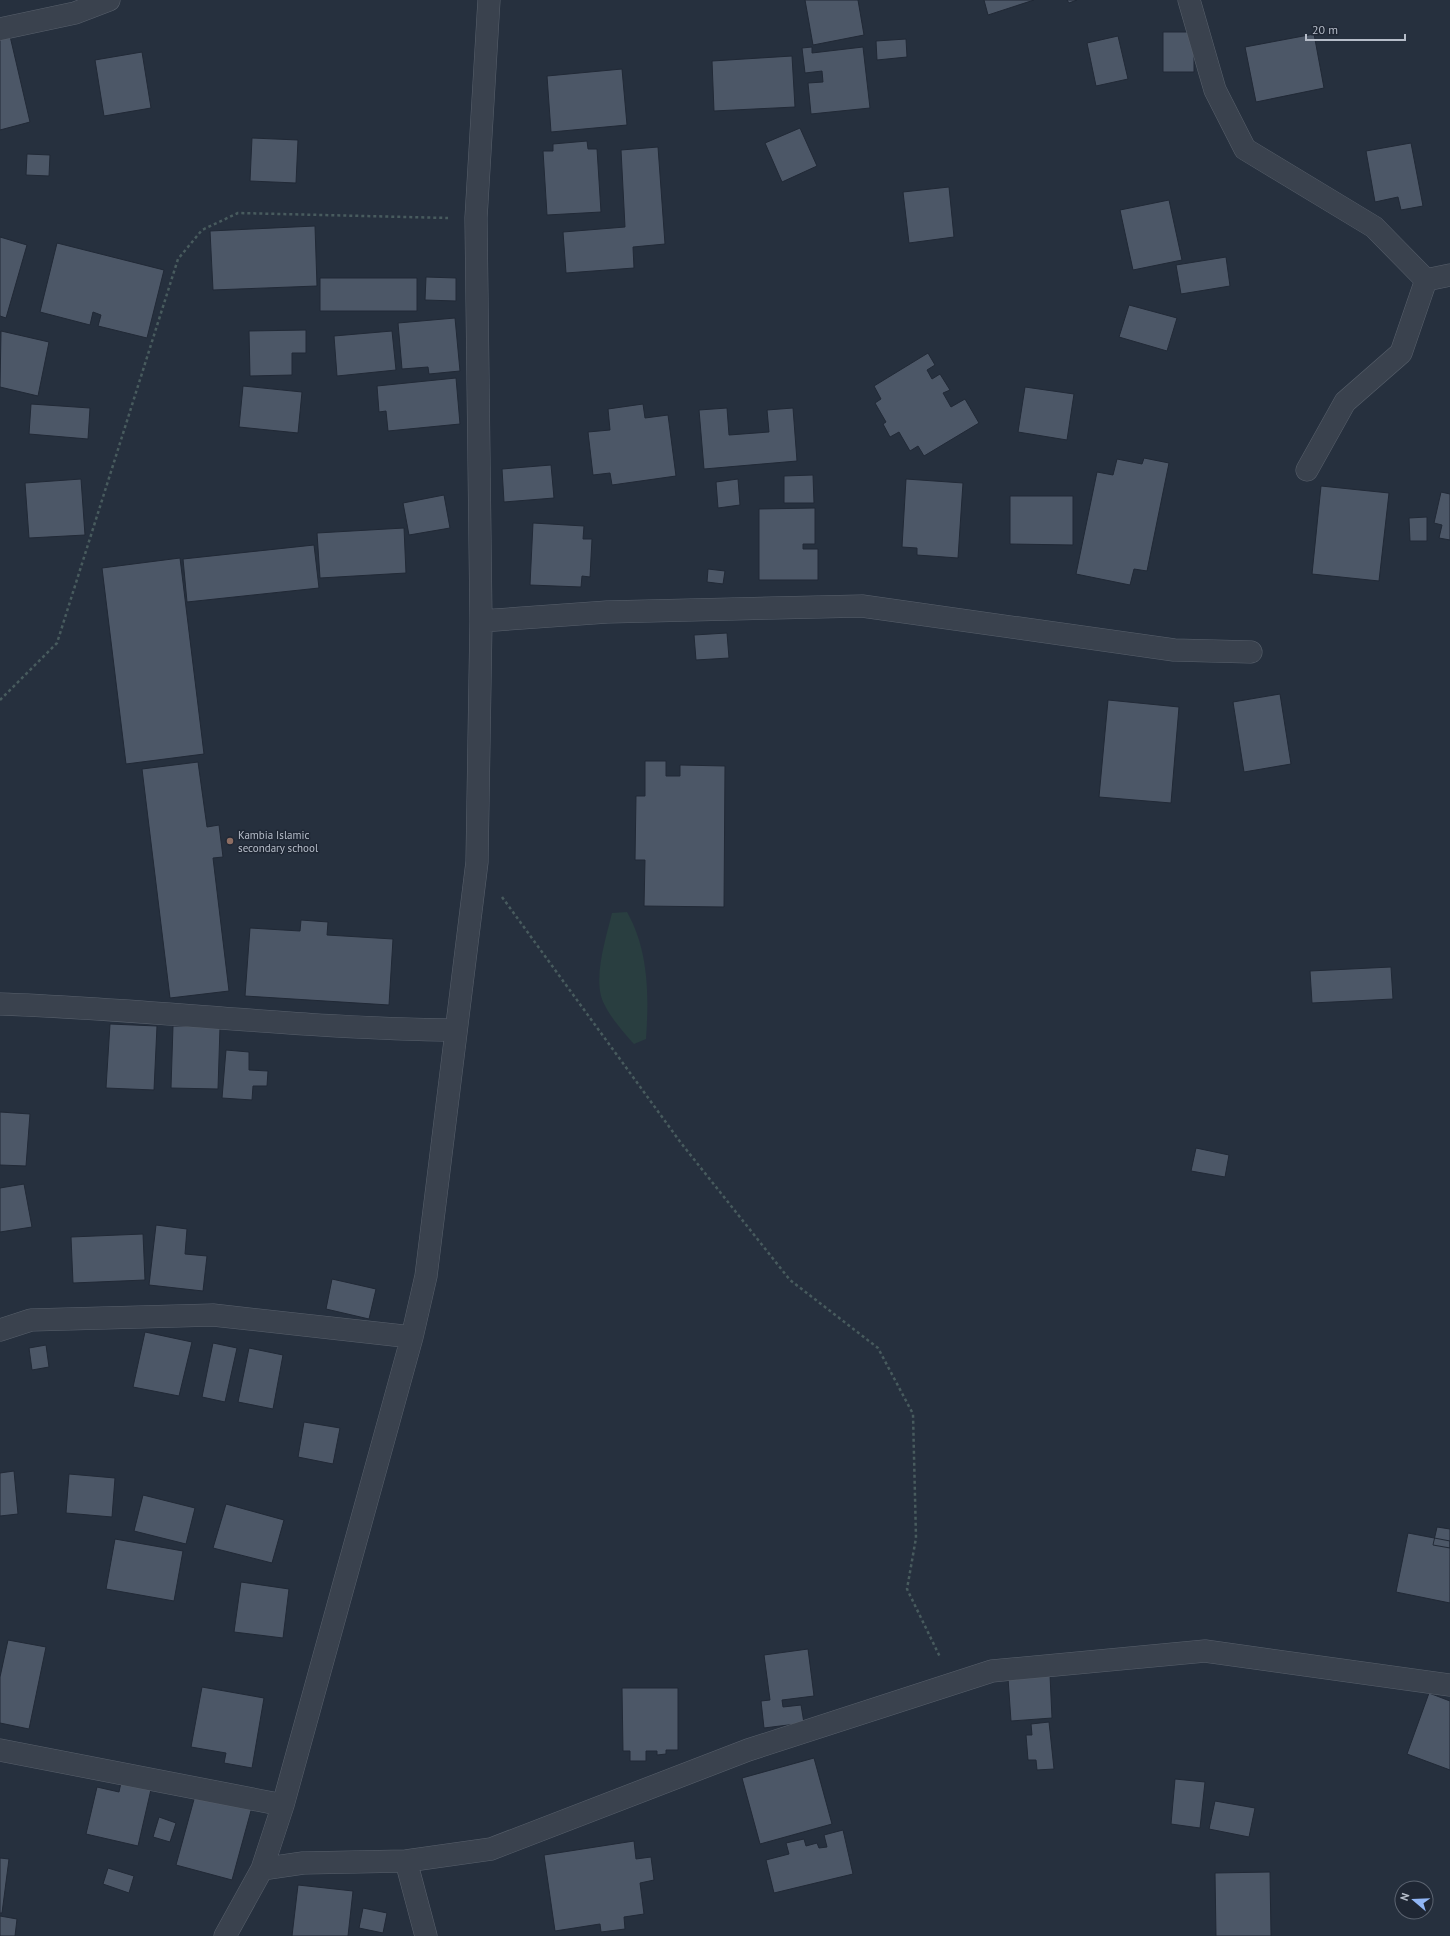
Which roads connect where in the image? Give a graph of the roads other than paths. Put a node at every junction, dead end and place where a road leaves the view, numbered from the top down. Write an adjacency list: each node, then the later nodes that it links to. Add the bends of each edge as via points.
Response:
1 (109, 0): 4 (street, via 75,13)
2 (489, 0): 8 (street, via 476,218)
3 (1189, 0): 6 (street, via 1215,90 1244,149 1374,227)
4 (0, 29)
5 (1450, 275): 6 (street)
6 (1426, 280): 7 (street, via 1402,353 1345,402)
7 (1307, 470)
8 (481, 620): 9 (street, via 606,612 862,606 1174,650); 11 (street, via 477,862)
9 (1251, 652)
10 (0, 1004): 11 (street, via 70,1006 402,1030)
11 (456, 1030): 13 (street, via 426,1276)
12 (0, 1330): 13 (street, via 31,1320 213,1315)
13 (412, 1337): 16 (street)
14 (1450, 1685): 17 (street, via 1205,1651 992,1671 748,1750 491,1849)
15 (0, 1750): 16 (street)
16 (283, 1805): 18 (street)
17 (406, 1861): 18 (street, via 303,1863); 20 (street)
18 (262, 1869): 19 (street)
19 (225, 1936)
20 (426, 1936)

